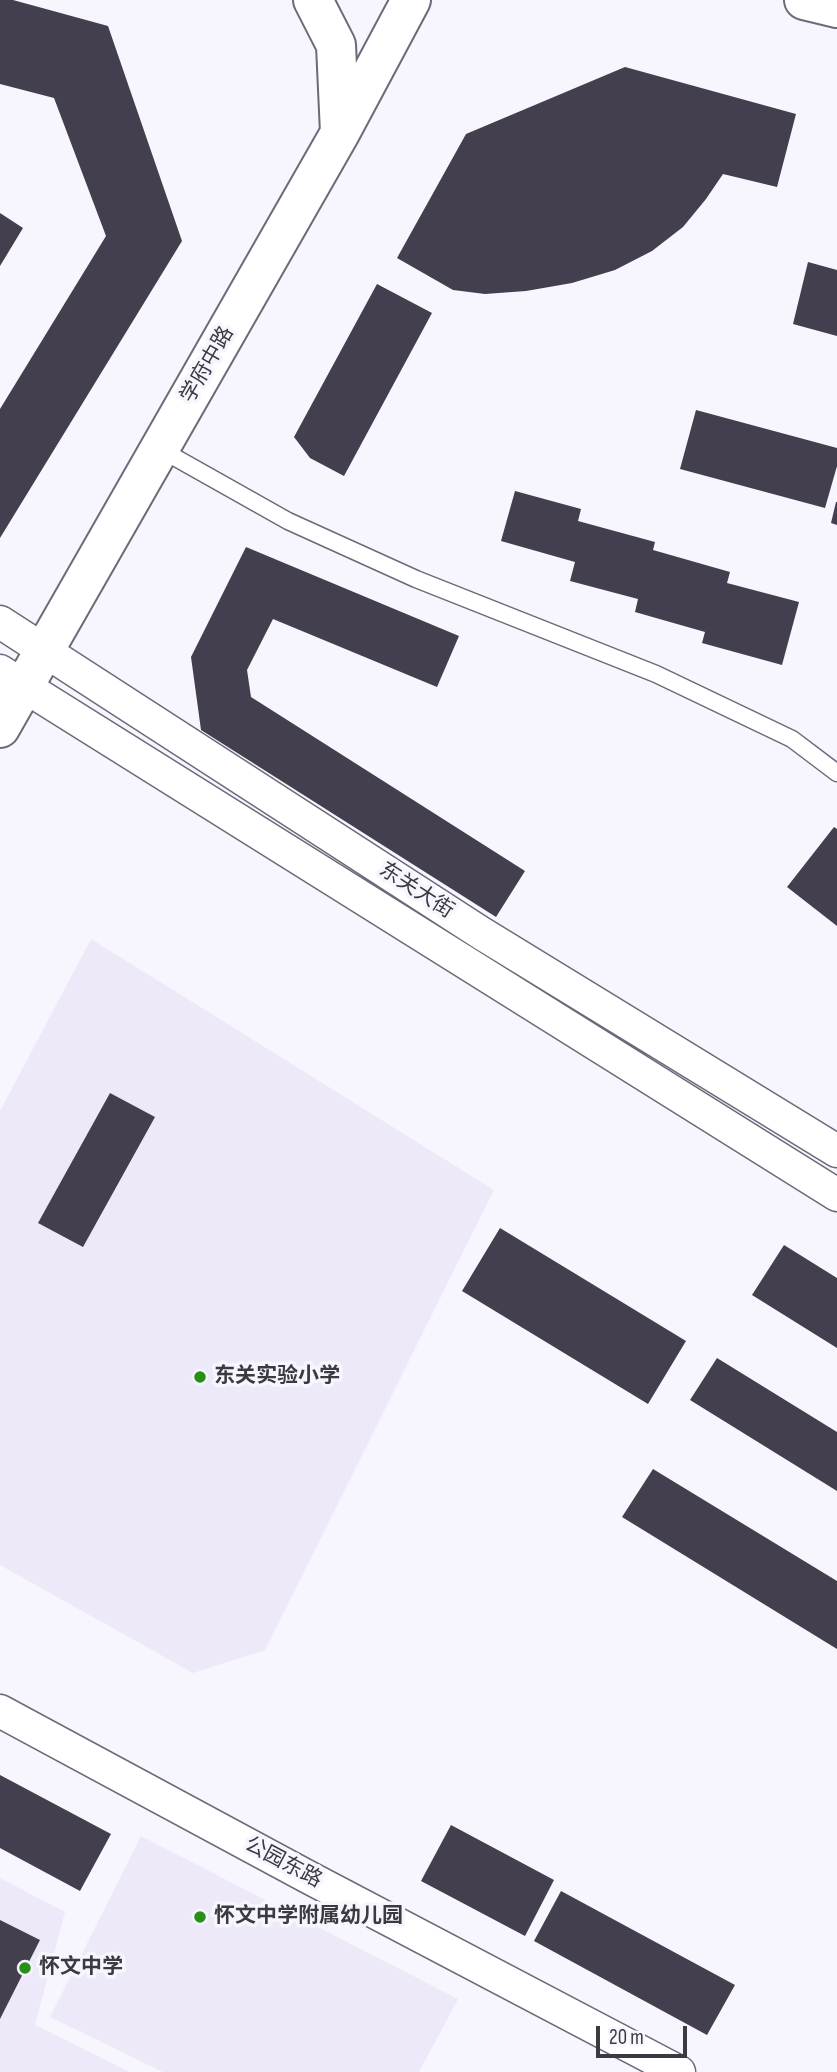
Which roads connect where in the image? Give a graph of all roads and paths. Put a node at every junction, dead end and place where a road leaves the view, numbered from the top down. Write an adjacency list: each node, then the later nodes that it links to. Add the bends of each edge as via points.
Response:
1 (313, 0): 6 (street, via 336,45)
2 (388, 0): 6 (street)
3 (411, 0): 6 (street, 学府中路)
4 (804, 0): 5 (street)
5 (837, 8)
6 (340, 133): 7 (street, 学府中路)
7 (160, 449): 9 (street, 学府中路); 12 (lane, via 288,521 416,579 656,674 755,721 792,739)
8 (0, 622): 9 (street, 东关大街)
9 (45, 650): 10 (street, 学府中路); 13 (street, 东关大街, via 481,933)
10 (12, 679): 11 (street, 学府中路); 14 (street, 东关大街)
11 (0, 728)
12 (837, 773)
13 (837, 1151)
14 (837, 1195)
15 (0, 1711): 16 (street, 公园东路)
16 (679, 2072)

